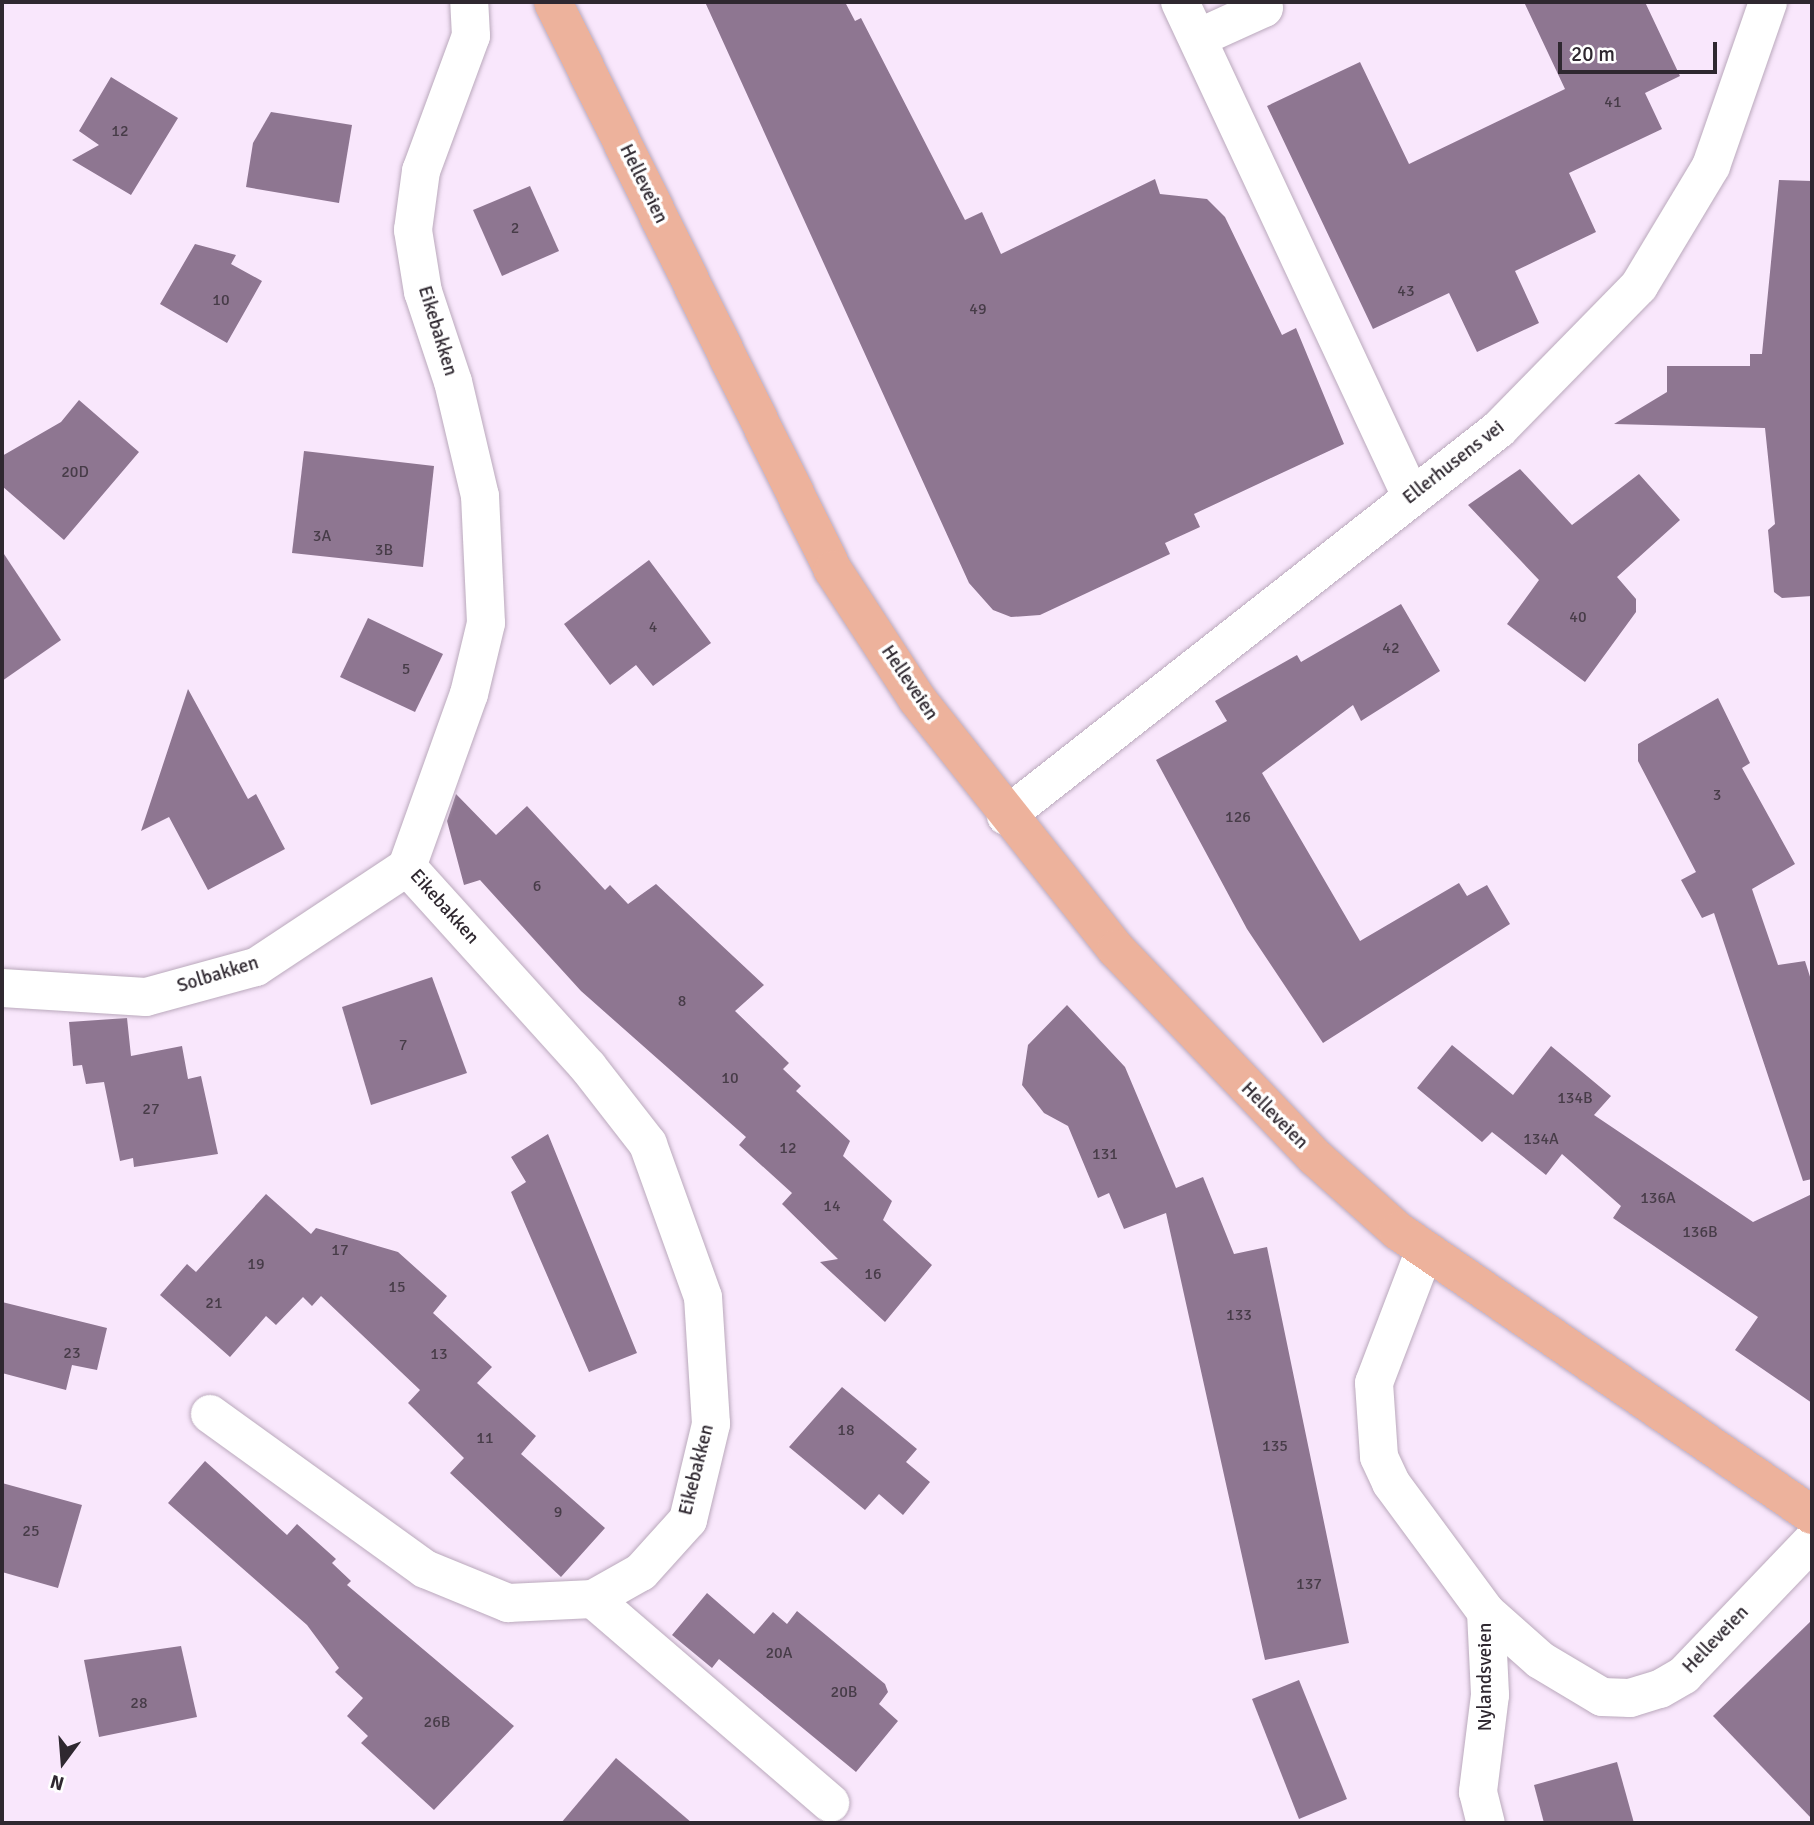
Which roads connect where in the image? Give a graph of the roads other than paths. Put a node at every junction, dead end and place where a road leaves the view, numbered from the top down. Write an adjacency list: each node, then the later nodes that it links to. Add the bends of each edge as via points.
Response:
1 (469, 2): 9 (street, Eikebakken, via 471,36 421,171 413,230 423,292 453,382 480,496 486,623 469,694)
2 (553, 2): 8 (main road, Helleveien, via 833,570 917,699)
3 (1180, 2): 6 (street)
4 (1261, 2): 6 (street, via 1264,8)
5 (1768, 2): 7 (street, Ellerhusens vei, via 1711,166 1639,286 1499,429)
6 (1198, 38): 7 (street)
7 (1411, 496): 8 (street, Ellerhusens vei)
8 (1006, 816): 11 (main road, Helleveien, via 1116,949 1229,1070 1316,1158)
9 (407, 867): 10 (street, Solbakken, via 256,967 146,997); 15 (street, Eikebakken, via 587,1067 648,1144 703,1297 711,1424 688,1520 641,1573)
10 (2, 988)
11 (1424, 1252): 13 (main road, Helleveien); 16 (street, Helleveien, via 1384,1344 1372,1418 1391,1483)
12 (210, 1414): 15 (street, Eikebakken, via 425,1569 508,1603)
13 (1812, 1515)
14 (1812, 1541): 16 (street, Helleveien, via 1684,1675 1630,1698 1602,1697 1539,1660)
15 (593, 1599): 17 (street)
16 (1486, 1612): 18 (street, Nylandsveien, via 1490,1695 1478,1792)
17 (830, 1803)
18 (1486, 1823)

